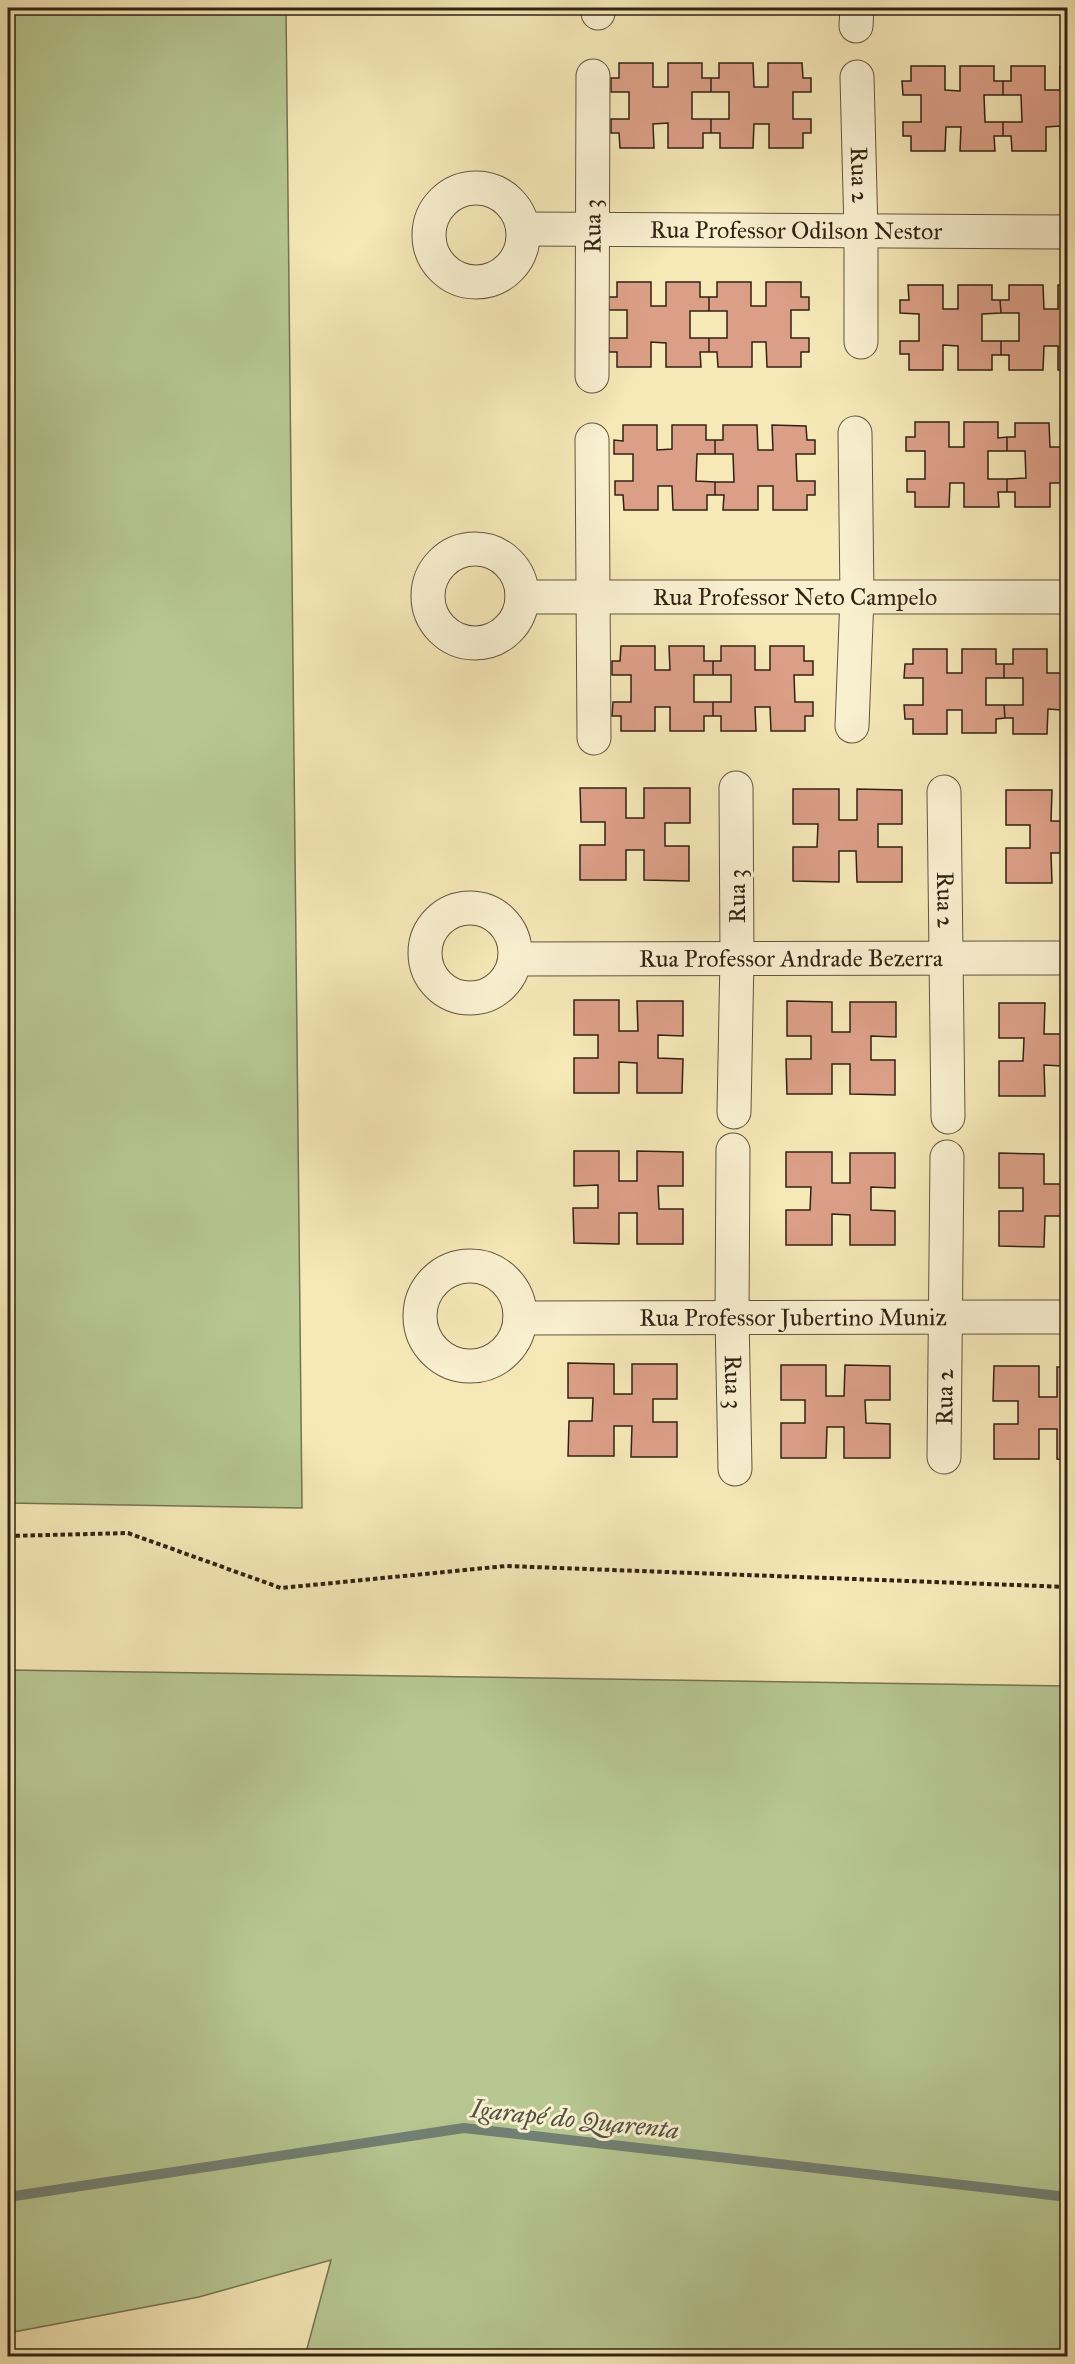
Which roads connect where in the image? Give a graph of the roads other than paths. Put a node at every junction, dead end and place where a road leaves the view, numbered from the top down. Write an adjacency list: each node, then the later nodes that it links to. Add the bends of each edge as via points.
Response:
1 (593, 76): 4 (street, Rua 3)
2 (857, 78): 5 (street, Rua 2)
3 (524, 229): 4 (street, Rua Professor Odilson Nestor)
4 (593, 229): 5 (street, Rua Professor Odilson Nestor); 8 (street, Rua 3)
5 (861, 232): 6 (street, Rua Professor Odilson Nestor); 7 (street, Rua 2)
6 (1068, 232)
7 (861, 342)
8 (592, 376)
9 (855, 433): 13 (street)
10 (592, 441): 11 (street)
11 (592, 596): 12 (street, Rua Professor Neto Campelo); 13 (street, Rua Professor Neto Campelo); 16 (street)
12 (522, 597)
13 (857, 597): 14 (street, Rua Professor Neto Campelo); 15 (street)
14 (1068, 597)
15 (852, 726)
16 (594, 738)
17 (736, 788): 19 (street, Rua 3)
18 (944, 792): 20 (street, Rua 2)
19 (737, 958): 20 (street, Rua Professor Andrade Bezerra); 22 (street, Rua Professor Andrade Bezerra); 23 (street, Rua 3)
20 (947, 958): 21 (street, Rua Professor Andrade Bezerra); 24 (street, Rua 2)
21 (1068, 958)
22 (515, 959)
23 (734, 1112)
24 (948, 1117)
25 (733, 1150): 28 (street, Rua 3)
26 (946, 1157): 27 (street, Rua 2)
27 (945, 1316): 28 (street, Rua Professor Jubertino Muniz); 29 (street, Rua Professor Jubertino Muniz); 31 (street, Rua 2)
28 (732, 1317): 30 (street, Rua Professor Jubertino Muniz); 32 (street, Rua 3)
29 (1068, 1317)
30 (520, 1318)
31 (944, 1457)
32 (735, 1469)

